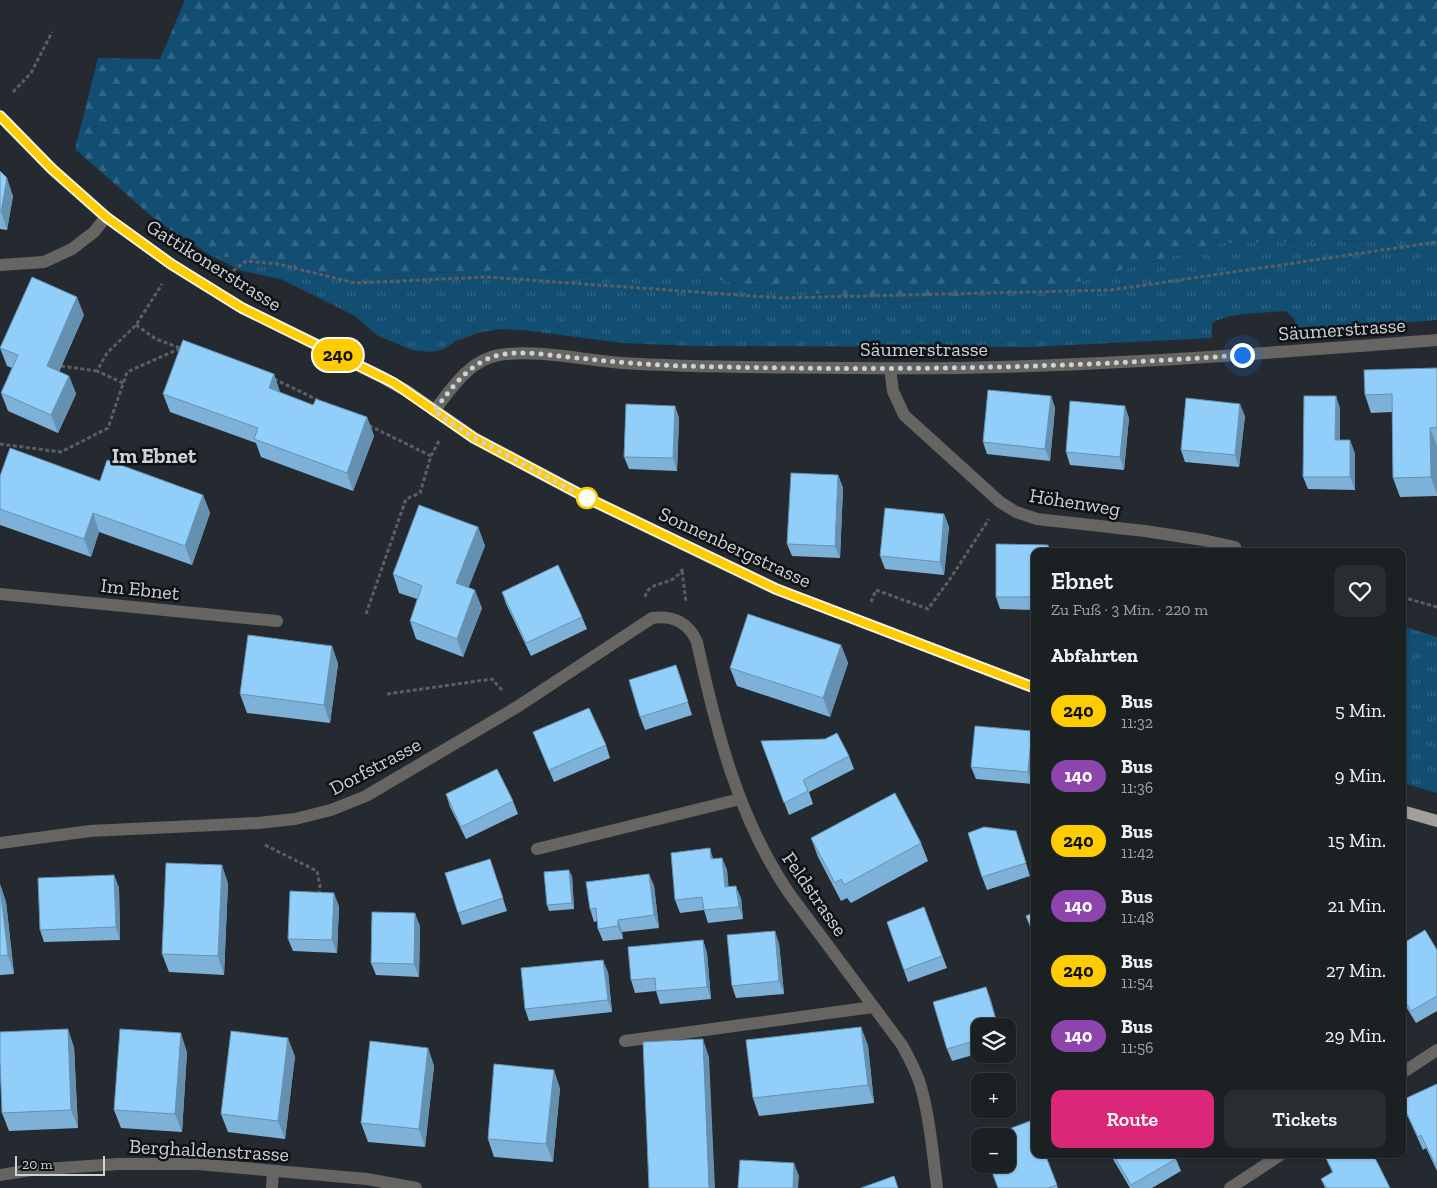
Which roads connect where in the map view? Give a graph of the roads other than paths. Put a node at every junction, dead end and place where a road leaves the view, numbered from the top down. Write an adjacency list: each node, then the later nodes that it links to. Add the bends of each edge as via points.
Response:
1 (0, 116): 2 (main road, Gattikonerstrasse)
2 (106, 217): 3 (street, via 94,232 72,249 44,262); 6 (main road, Gattikonerstrasse, via 171,264 242,308 382,376)
3 (0, 266)
4 (1437, 340): 5 (street, Säumerstrasse, via 1163,361)
5 (890, 368): 6 (street, Säumerstrasse, via 686,366 536,354 496,356 466,371); 7 (street, Höhenweg, via 893,391 904,415 1000,502 1016,512 1037,519 1146,531)
6 (434, 411): 11 (main road, Sonnenbergstrasse, via 474,438 587,498 776,589)
7 (1235, 547)
8 (0, 594): 10 (street, Im Ebnet)
9 (670, 618): 12 (street, Feldstrasse, via 684,624 697,642 721,745); 15 (street, Dorfstrasse, via 652,618 517,708 366,796 331,810 295,819 258,823 90,831)
10 (277, 621)
11 (1031, 686)
12 (740, 799): 16 (street); 17 (street, Feldstrasse, via 774,871)
13 (1406, 811): 14 (main road)
14 (1437, 821)
15 (0, 843)
16 (537, 849)
17 (873, 1007): 18 (street); 26 (street, Feldstrasse, via 902,1045 921,1087)
18 (625, 1041)
19 (1437, 1050): 20 (street)
20 (1406, 1070)
21 (1276, 1158): 27 (street)
22 (273, 1171): 23 (street, Berghaldenstrasse, via 198,1164 118,1164); 24 (street); 25 (street, Berghaldenstrasse, via 367,1179)
23 (0, 1175)
24 (272, 1188)
25 (416, 1188)
26 (937, 1188)
27 (1230, 1188)

